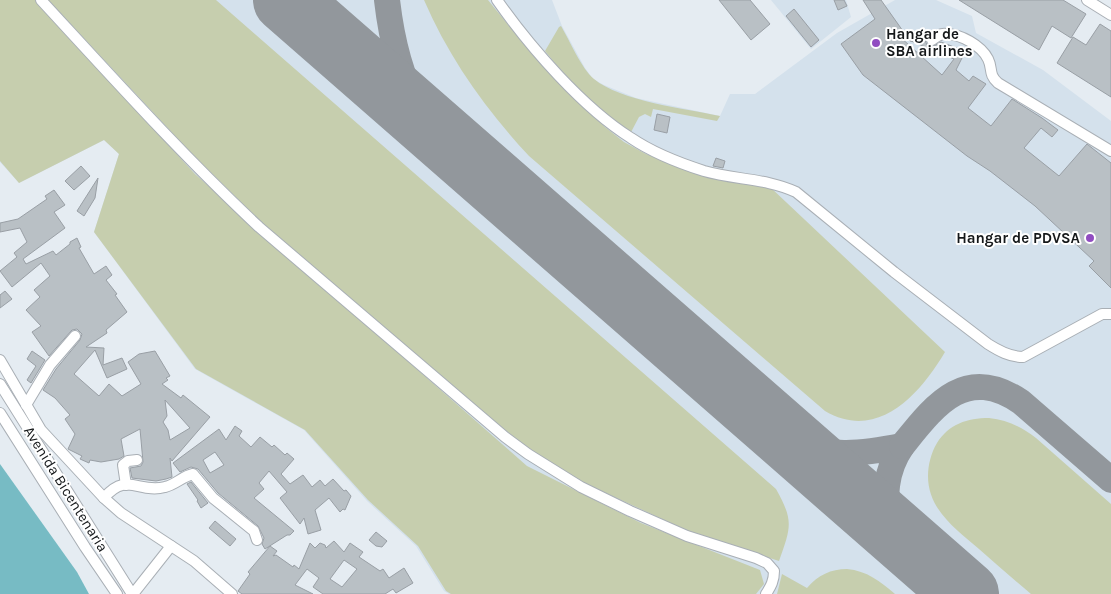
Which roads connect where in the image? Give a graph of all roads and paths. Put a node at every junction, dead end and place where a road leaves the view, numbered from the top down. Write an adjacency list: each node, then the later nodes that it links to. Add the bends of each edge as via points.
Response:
1 (41, 0): 21 (street, via 139,106 259,227 505,437 555,471 630,511 687,536 767,563 774,571 774,577)
2 (497, 0): 7 (street, via 574,91 630,138 706,172 782,185 796,192 894,272 1000,351 1023,357 1102,314)
3 (1087, 0): 4 (street)
4 (1111, 15)
5 (932, 40): 6 (street, via 939,34 946,34 968,40 984,53 992,78 998,83)
6 (1111, 151)
7 (1111, 314)
8 (75, 336): 11 (street, via 50,366)
9 (0, 360): 11 (street)
10 (0, 384): 19 (street, Avenida Bicentenaria)
11 (26, 404): 15 (street, via 41,430)
12 (0, 412): 18 (street, Avenida Bicentenaria)
13 (138, 460): 14 (street, via 123,465)
14 (126, 485): 15 (street, via 116,486); 16 (street, via 165,487 193,474 213,498 254,531)
15 (104, 498): 17 (street)
16 (257, 540)
17 (171, 546): 19 (street); 20 (street)
18 (117, 594)
19 (133, 594)
20 (232, 594)
21 (766, 594)

